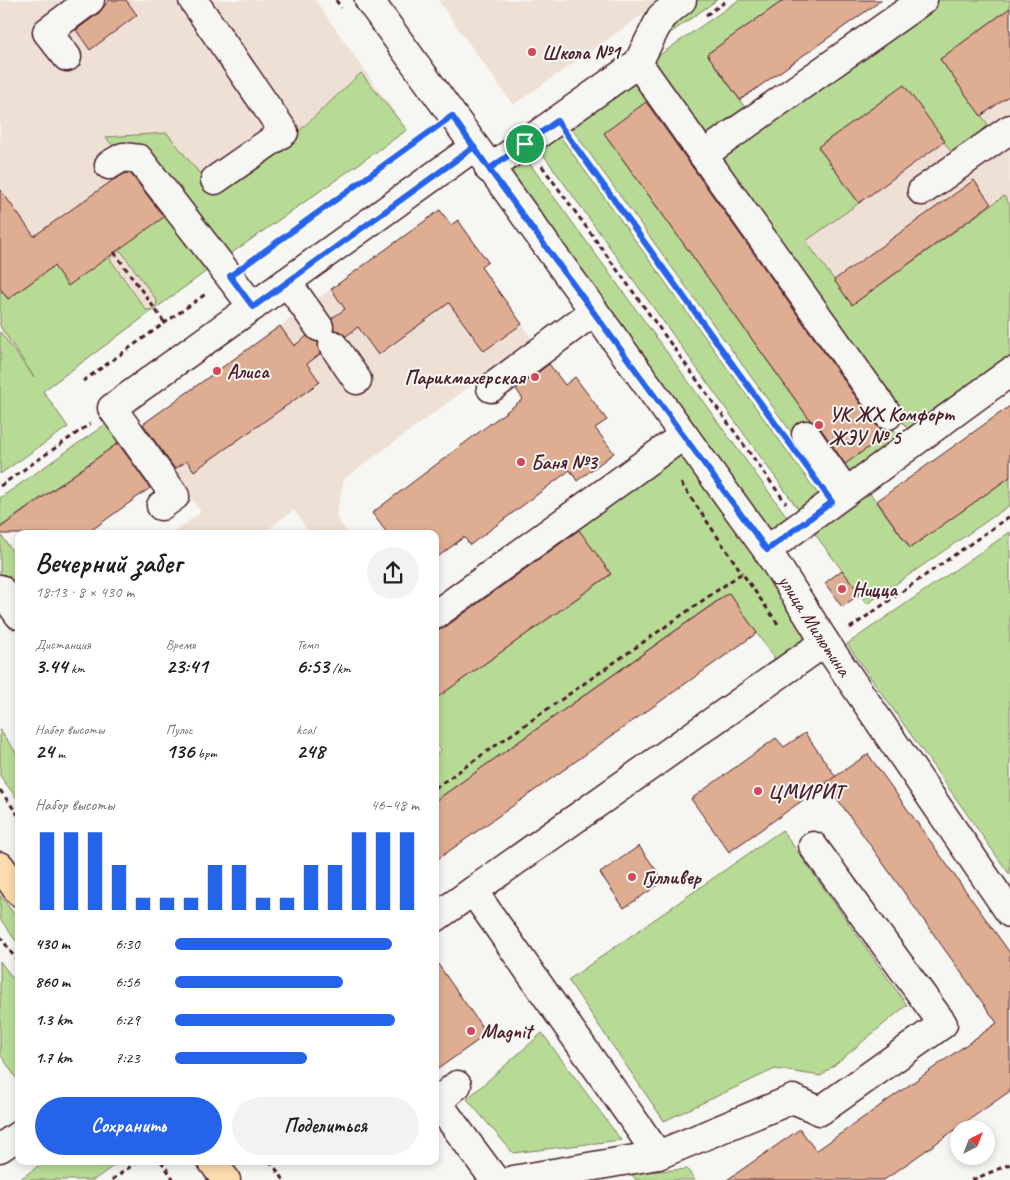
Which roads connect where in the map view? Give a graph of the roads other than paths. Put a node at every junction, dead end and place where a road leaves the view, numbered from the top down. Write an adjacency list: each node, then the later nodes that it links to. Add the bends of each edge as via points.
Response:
1 (90, 0): 6 (street, via 47,32)
2 (193, 0): 13 (street, via 284,132)
3 (369, 0): 9 (street, улица Милютина)
4 (682, 0): 7 (street, via 662,17)
5 (923, 0): 10 (street)
6 (66, 57)
7 (638, 63): 10 (street); 12 (street)
8 (1010, 129): 14 (street)
9 (474, 147): 12 (street, улица Милютина); 15 (street)
10 (704, 156): 21 (street)
11 (109, 166): 16 (street, via 123,157 139,159)
12 (489, 169): 17 (street, улица Милютина)
13 (215, 180)
14 (922, 191)
15 (287, 282): 16 (street); 19 (street)
16 (253, 307): 25 (street, via 112,408 175,496)
17 (593, 312): 20 (street); 22 (street, улица Милютина)
18 (1010, 372): 24 (street)
19 (358, 380)
20 (491, 388)
21 (888, 415)
22 (684, 435): 26 (street, улица Милютина); 29 (street)
23 (806, 435): 24 (street)
24 (846, 492): 26 (street)
25 (161, 506)
26 (767, 550): 30 (street, улица Милютина)
27 (0, 589): 28 (street)
28 (15, 610)
29 (439, 611)
30 (825, 642): 34 (street); 35 (street, улица Милютина)
31 (814, 846): 42 (street, via 943,1024 820,1111 793,1099)
32 (0, 866): 33 (main road)
33 (15, 887)
34 (473, 891): 36 (street); 42 (street)
35 (1010, 913)
36 (439, 915)
37 (457, 1085): 38 (street)
38 (439, 1100)
39 (439, 1105): 45 (street)
40 (15, 1138): 41 (street)
41 (0, 1148)
42 (658, 1155): 46 (street)
43 (215, 1165): 44 (main road)
44 (226, 1180)
45 (495, 1180)
46 (513, 1180)

